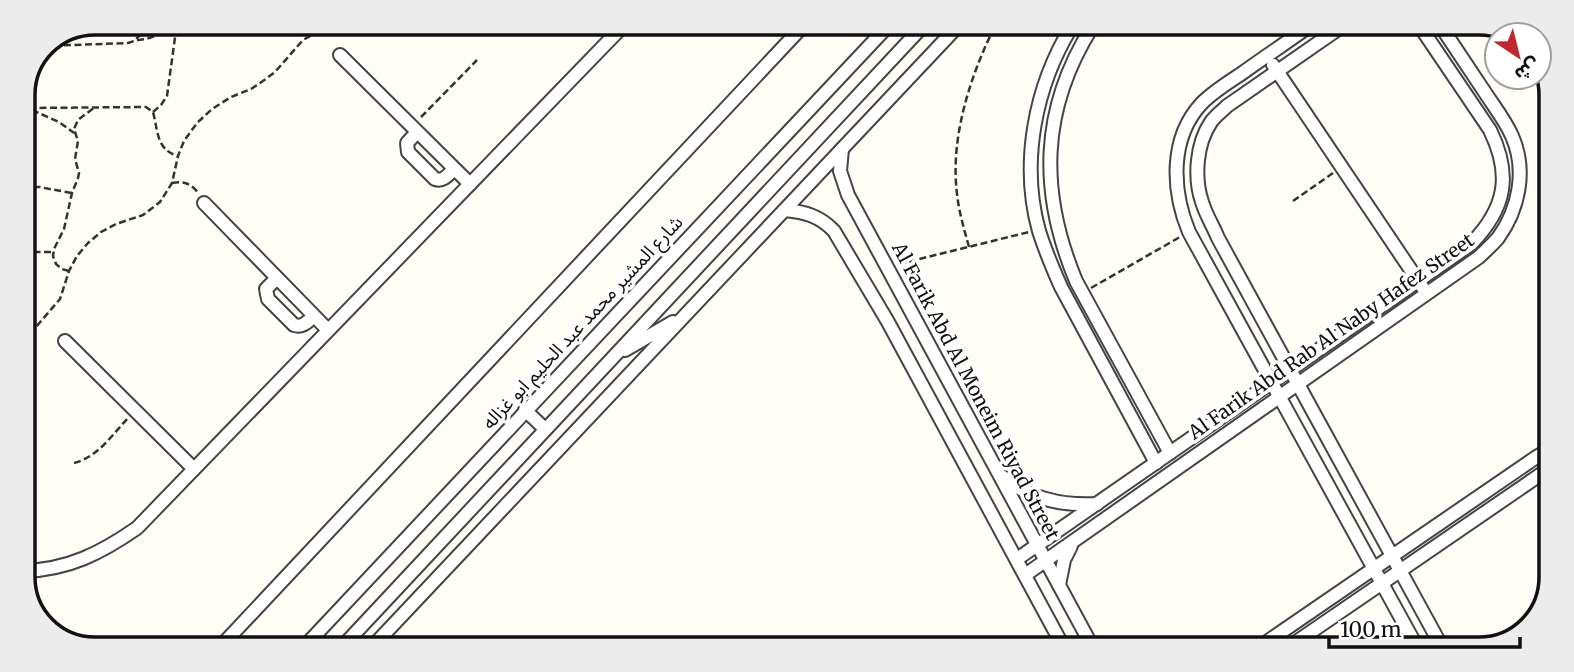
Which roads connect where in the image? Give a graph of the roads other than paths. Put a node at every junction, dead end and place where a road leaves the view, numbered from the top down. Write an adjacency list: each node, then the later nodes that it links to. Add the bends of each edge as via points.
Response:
1 (794, 35): 55 (street)
2 (879, 35): 35 (street, شارع المشير محمد عبد الحليم ابو غزاله)
3 (914, 35): 30 (street)
4 (949, 35): 16 (street)
5 (1067, 35): 39 (street, via 1035,122 1031,186 1039,230 1060,287)
6 (1087, 35): 37 (street, Al Farik Abd Rab Al Naby Hafez Street, via 1070,67 1053,125 1050,186 1059,235 1082,293)
7 (1297, 35): 13 (street)
8 (1329, 35): 14 (street)
9 (1426, 35): 22 (street, Al Farik Abd Rab Al Naby Hafez Street, via 1490,130 1500,152 1503,177 1496,212 1485,230)
10 (1446, 35): 23 (street, Al Farik Abd Rab Al Naby Hafez Street, via 1513,138 1520,176 1510,219 1496,240)
11 (610, 36): 18 (street)
12 (340, 55): 15 (street)
13 (1267, 56): 14 (street); 32 (street, via 1201,104 1178,152 1176,188 1189,232)
14 (1277, 71): 22 (street); 31 (street, via 1212,122 1200,150 1198,181 1214,229)
15 (414, 129): 17 (street); 17 (street, via 406,148 435,179 443,179)
16 (842, 149): 20 (street); 24 (street, Al Farik Abd Al Moneim Riyad Street, via 844,188)
17 (454, 169): 18 (street)
18 (470, 184): 28 (street)
19 (204, 204): 21 (street)
20 (785, 210): 25 (street); 27 (street, via 826,222)
21 (277, 278): 26 (street); 26 (street, via 266,289 268,299 298,327)
22 (1418, 281): 23 (street); 31 (street, Al Farik Abd Rab Al Naby Hafez Street)
23 (1427, 294): 33 (street, Al Farik Abd Rab Al Naby Hafez Street)
24 (909, 309): 27 (street); 41 (street, Al Farik Abd Al Moneim Riyad Street)
25 (686, 315): 30 (street); 58 (street)
26 (314, 316): 28 (street)
27 (888, 321): 47 (street)
28 (328, 330): 40 (street)
29 (65, 341): 40 (street)
30 (613, 357): 36 (street)
31 (1290, 370): 32 (street, Al Farik Abd Rab Al Naby Hafez Street); 33 (street)
32 (1272, 382): 34 (street); 37 (street, Al Farik Abd Rab Al Naby Hafez Street)
33 (1298, 384): 34 (street, Al Farik Abd Rab Al Naby Hafez Street); 46 (street)
34 (1280, 397): 44 (street, Al Farik Abd Rab Al Naby Hafez Street); 50 (street)
35 (525, 410): 36 (street); 56 (street, شارع المشير محمد عبد الحليم ابو غزاله)
36 (545, 429): 57 (street)
37 (1170, 453): 39 (street, Al Farik Abd Rab Al Naby Hafez Street)
38 (1539, 456): 46 (street)
39 (1156, 463): 43 (street, Al Farik Abd Rab Al Naby Hafez Street)
40 (194, 469): 49 (street, via 137,528 114,544 88,558)
41 (998, 473): 43 (street, via 1044,499); 45 (street, Al Farik Abd Al Moneim Riyad Street)
42 (1539, 475): 51 (street)
43 (1097, 504): 45 (street, Al Farik Abd Rab Al Naby Hafez Street)
44 (1074, 542): 48 (street, Al Farik Abd Rab Al Naby Hafez Street); 54 (street, via 1064,560)
45 (1037, 545): 47 (street, Al Farik Abd Rab Al Naby Hafez Street); 48 (street, Al Farik Abd Al Moneim Riyad Street)
46 (1392, 556): 50 (street); 51 (street)
47 (1017, 559): 52 (street)
48 (1046, 561): 52 (street, Al Farik Abd Rab Al Naby Hafez Street); 54 (street, Al Farik Abd Al Moneim Riyad Street)
49 (35, 569)
50 (1374, 569): 53 (street); 61 (street)
51 (1400, 570): 53 (street); 64 (street)
52 (1026, 575): 59 (street)
53 (1382, 583): 62 (street); 63 (street)
54 (1059, 585): 60 (street, Al Farik Abd Al Moneim Riyad Street)
55 (230, 637)
56 (313, 637)
57 (351, 637)
58 (382, 637)
59 (1058, 637)
60 (1087, 637)
61 (1279, 637)
62 (1303, 637)
63 (1411, 637)
64 (1436, 637)

